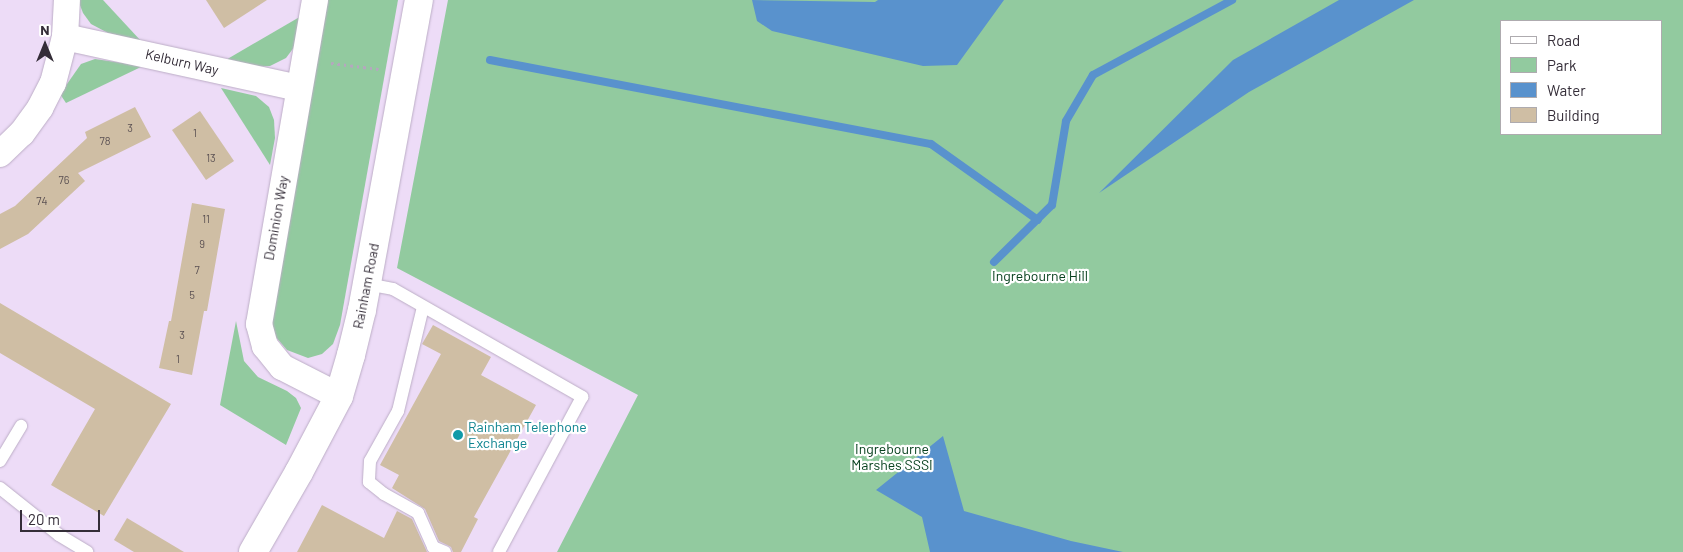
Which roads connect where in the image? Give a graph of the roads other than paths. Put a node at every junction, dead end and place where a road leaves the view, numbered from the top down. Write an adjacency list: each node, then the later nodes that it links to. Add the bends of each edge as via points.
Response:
1 (67, 0): 4 (street)
2 (315, 0): 5 (street, Dominion Way)
3 (419, 0): 7 (main road, Rainham Road)
4 (65, 37): 5 (street, Kelburn Way); 6 (street, via 53,83 40,108 22,133)
5 (298, 88): 9 (street, Dominion Way, via 261,304 260,330 264,346 282,367)
6 (0, 154)
7 (367, 284): 8 (lane, via 393,289); 9 (main road, Rainham Road)
8 (423, 307): 15 (lane, via 398,411 370,461 369,482 418,513 433,547); 16 (lane, via 582,397)
9 (338, 396): 14 (main road, Rainham Road, via 299,472)
10 (22, 426): 11 (lane)
11 (0, 461)
12 (0, 488): 13 (lane, via 59,535)
13 (87, 552)
14 (252, 552)
15 (445, 552)
16 (499, 552)

